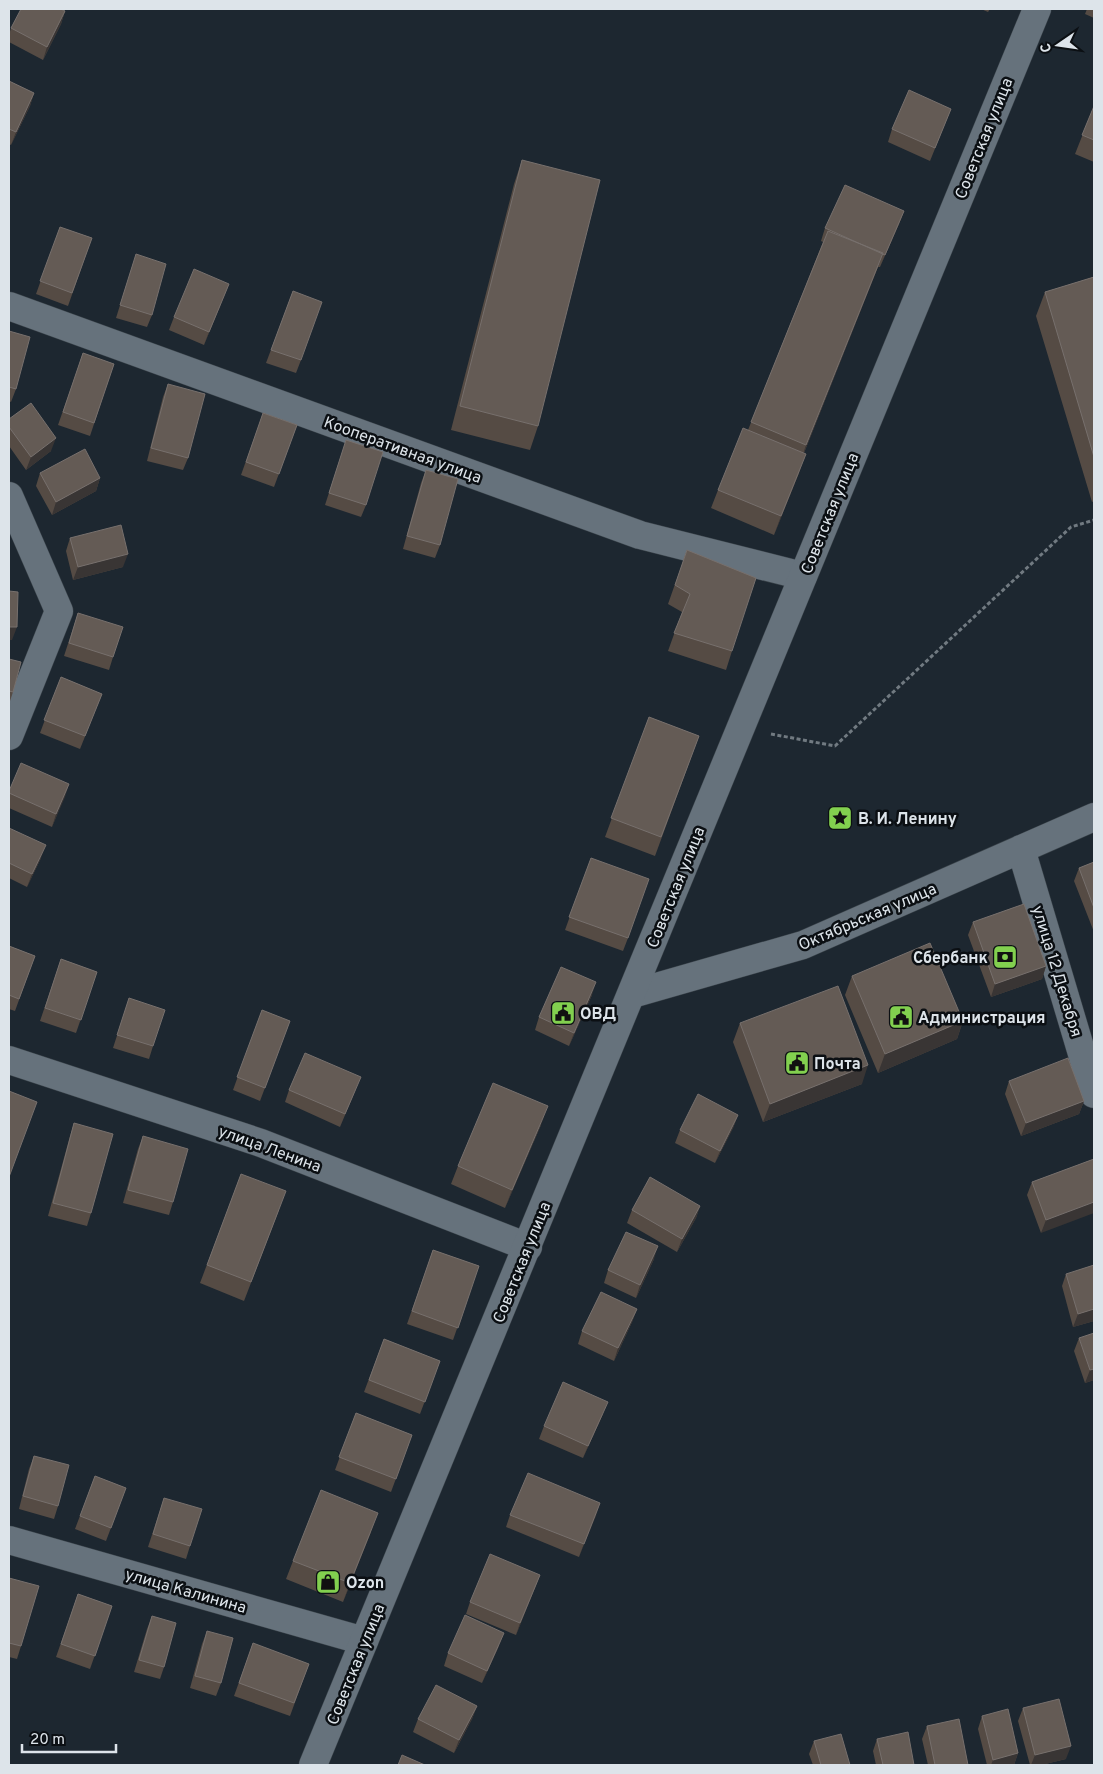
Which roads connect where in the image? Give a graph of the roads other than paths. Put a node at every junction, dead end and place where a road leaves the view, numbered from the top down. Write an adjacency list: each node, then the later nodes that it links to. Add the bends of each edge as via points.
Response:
1 (1037, 9): 4 (street, Советская улица)
2 (9, 306): 4 (street, Кооперативная улица, via 640,535)
3 (9, 496): 5 (street, via 59,611)
4 (803, 576): 8 (street, Советская улица)
5 (9, 736)
6 (1094, 817): 7 (street, Октябрьская улица)
7 (1021, 848): 8 (street, Октябрьская улица, via 803,945); 10 (street, улица 12 Декабря)
8 (632, 994): 11 (street, Советская улица)
9 (9, 1060): 11 (street, улица Ленина, via 261,1143)
10 (1094, 1094)
11 (528, 1247): 13 (street, Советская улица)
12 (9, 1540): 13 (street, улица Калинина)
13 (364, 1641): 14 (street, Советская улица)
14 (313, 1765)

